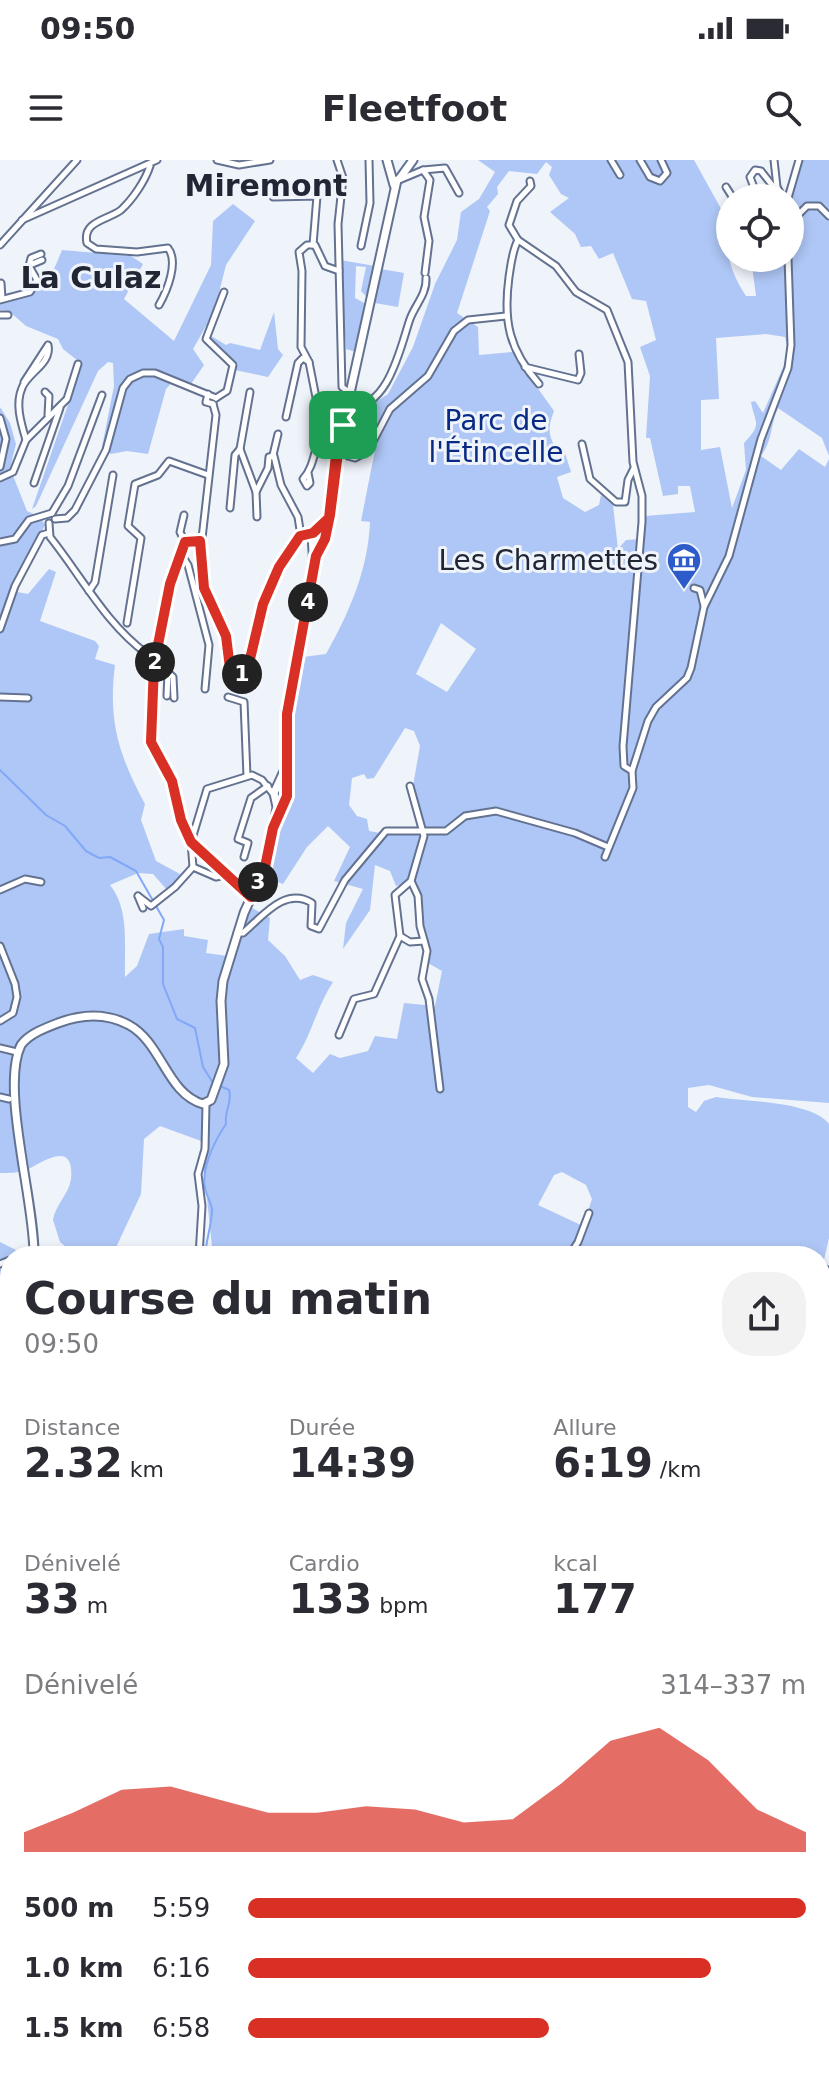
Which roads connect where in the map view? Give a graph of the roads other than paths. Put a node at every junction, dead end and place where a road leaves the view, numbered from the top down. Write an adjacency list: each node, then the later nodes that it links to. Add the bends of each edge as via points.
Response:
1 (77, 160): 28 (street)
2 (157, 160): 15 (street)
3 (217, 160): 13 (street)
4 (270, 160): 13 (street)
5 (337, 160): 34 (street, via 343,178)
6 (369, 160): 32 (street, via 370,203)
7 (413, 160): 18 (main road)
8 (611, 160): 17 (street)
9 (640, 160): 10 (street, via 650,177 660,181 667,173)
10 (661, 160)
11 (774, 160): 22 (street)
12 (799, 160): 23 (street)
13 (239, 162)
14 (388, 162): 18 (main road)
15 (150, 166): 28 (street); 39 (street, via 123,207 89,227 86,236 96,249 171,250)
16 (423, 170): 18 (street); 24 (street, via 445,168); 54 (street, via 431,185 424,217 429,241 425,291 383,389)
17 (620, 175)
18 (397, 177): 51 (main road)
19 (530, 181): 29 (street, via 508,222)
20 (753, 184): 21 (street, via 755,170)
21 (772, 184)
22 (780, 184)
23 (789, 184)
24 (459, 193)
25 (273, 197): 31 (street, via 317,196)
26 (804, 209): 27 (street, via 819,206)
27 (829, 216)
28 (20, 223): 30 (street)
29 (518, 240): 42 (street); 67 (street, via 545,256 573,289 610,315 629,372)
30 (0, 245)
31 (313, 245): 34 (street, via 325,266); 44 (street, via 303,247 298,258 301,347)
32 (361, 246)
33 (41, 257): 38 (street, via 31,258 29,266 37,280 30,292)
34 (339, 271): 51 (street, via 342,387)
35 (788, 272): 89 (street, via 788,368 763,431 729,556)
36 (1, 283): 38 (street)
37 (224, 292): 53 (street, via 206,334 207,342 233,365 227,391)
38 (1, 300)
39 (159, 305)
40 (0, 315): 41 (street)
41 (8, 315)
42 (506, 316): 46 (street); 65 (street, via 478,317 459,327 428,376 390,409 368,451 355,458)
43 (579, 354): 46 (street, via 578,380)
44 (309, 362): 57 (street, via 303,358 298,363); 59 (street, via 320,421)
45 (78, 364): 55 (street)
46 (524, 367): 48 (street)
47 (24, 382): 47 (street, via 47,356 48,345); 62 (street, via 18,407)
48 (539, 384)
49 (45, 392): 56 (street)
50 (250, 392): 64 (street)
51 (351, 393): 54 (main road)
52 (102, 395): 79 (street)
53 (215, 401): 72 (street); 79 (street, via 206,402 208,394 155,373 130,379 106,450 75,510 67,518)
54 (348, 406): 60 (main road)
55 (60, 408): 56 (street); 74 (street)
56 (48, 415): 62 (street)
57 (286, 417)
58 (0, 418): 68 (street, via 6,439)
59 (326, 426): 60 (street); 69 (street)
60 (341, 428): 65 (main road)
61 (278, 434): 66 (street)
62 (26, 440): 70 (street)
63 (582, 444): 67 (street, via 590,479 616,502 626,500)
64 (240, 449): 75 (street); 76 (street)
65 (337, 453): 82 (main road, via 328,521)
66 (273, 455): 75 (street); 81 (street)
67 (635, 468): 101 (street, via 642,522 623,746 624,766)
68 (0, 469): 70 (street)
69 (308, 473)
70 (11, 474): 73 (street)
71 (113, 475): 88 (street, via 95,582)
72 (208, 475): 83 (street); 90 (street, via 169,461 158,475 135,484 128,526 141,538)
73 (0, 478)
74 (34, 483)
75 (256, 492): 78 (street)
76 (230, 508)
77 (184, 515): 85 (street, via 180,532)
78 (257, 517)
79 (52, 518): 80 (street); 84 (street, via 31,518 15,539)
80 (49, 533): 88 (street); 91 (street, via 42,535 27,562)
81 (301, 536): 82 (street); 83 (street, via 273,579 257,625 251,666 239,675 230,668 229,644 204,588)
82 (317, 537): 105 (main road)
83 (200, 541): 85 (street)
84 (0, 542)
85 (185, 542): 86 (street)
86 (180, 552): 93 (street); 95 (street, via 209,645)
87 (694, 588): 89 (street, via 701,592)
88 (89, 591): 92 (street, via 123,636)
89 (704, 607): 101 (street, via 687,678 650,715)
90 (127, 623)
91 (0, 629)
92 (147, 654)
93 (155, 661): 94 (street); 107 (street, via 151,742 172,781)
94 (168, 672): 96 (street); 100 (street, via 175,681)
95 (205, 689)
96 (167, 696)
97 (0, 697): 99 (street)
98 (228, 697): 102 (street, via 244,702)
99 (28, 698)
100 (174, 698)
101 (632, 771): 108 (street, via 633,788)
102 (247, 776): 103 (street); 107 (street, via 207,789)
103 (268, 786): 105 (street); 109 (street, via 251,798 238,839 248,843)
104 (410, 786): 106 (street)
105 (279, 794): 116 (main road, via 269,857)
106 (423, 833): 108 (street, via 446,831 465,816 496,811); 113 (street); 118 (street, via 393,830 381,836 345,880 319,929 311,926 312,903 292,897)
107 (191, 842): 111 (street); 112 (street)
108 (608, 847): 110 (street)
109 (244, 857)
110 (605, 857)
111 (193, 867): 112 (street, via 216,877); 117 (street, via 155,904 149,906 139,896)
112 (225, 875): 116 (street)
113 (411, 881): 119 (street, via 395,895); 120 (street)
114 (41, 882): 115 (street, via 25,879)
115 (0, 890)
116 (251, 897): 118 (main road)
117 (143, 908)
118 (237, 933): 128 (main road, via 221,994 224,1064 219,1086)
119 (400, 936): 120 (street); 123 (street, via 374,994 354,999)
120 (424, 941): 126 (street, via 422,979)
121 (0, 946): 122 (street, via 17,997 13,1013)
122 (0, 1021)
123 (339, 1035)
124 (0, 1048): 125 (street)
125 (17, 1052): 127 (main road); 128 (main road, via 32,1035 56,1024 108,1017 146,1037 178,1086)
126 (440, 1089)
127 (4, 1098): 130 (main road)
128 (206, 1104): 131 (street, via 205,1149 198,1174)
129 (588, 1216): 132 (street)
130 (32, 1246)
131 (200, 1246)
132 (574, 1246)

